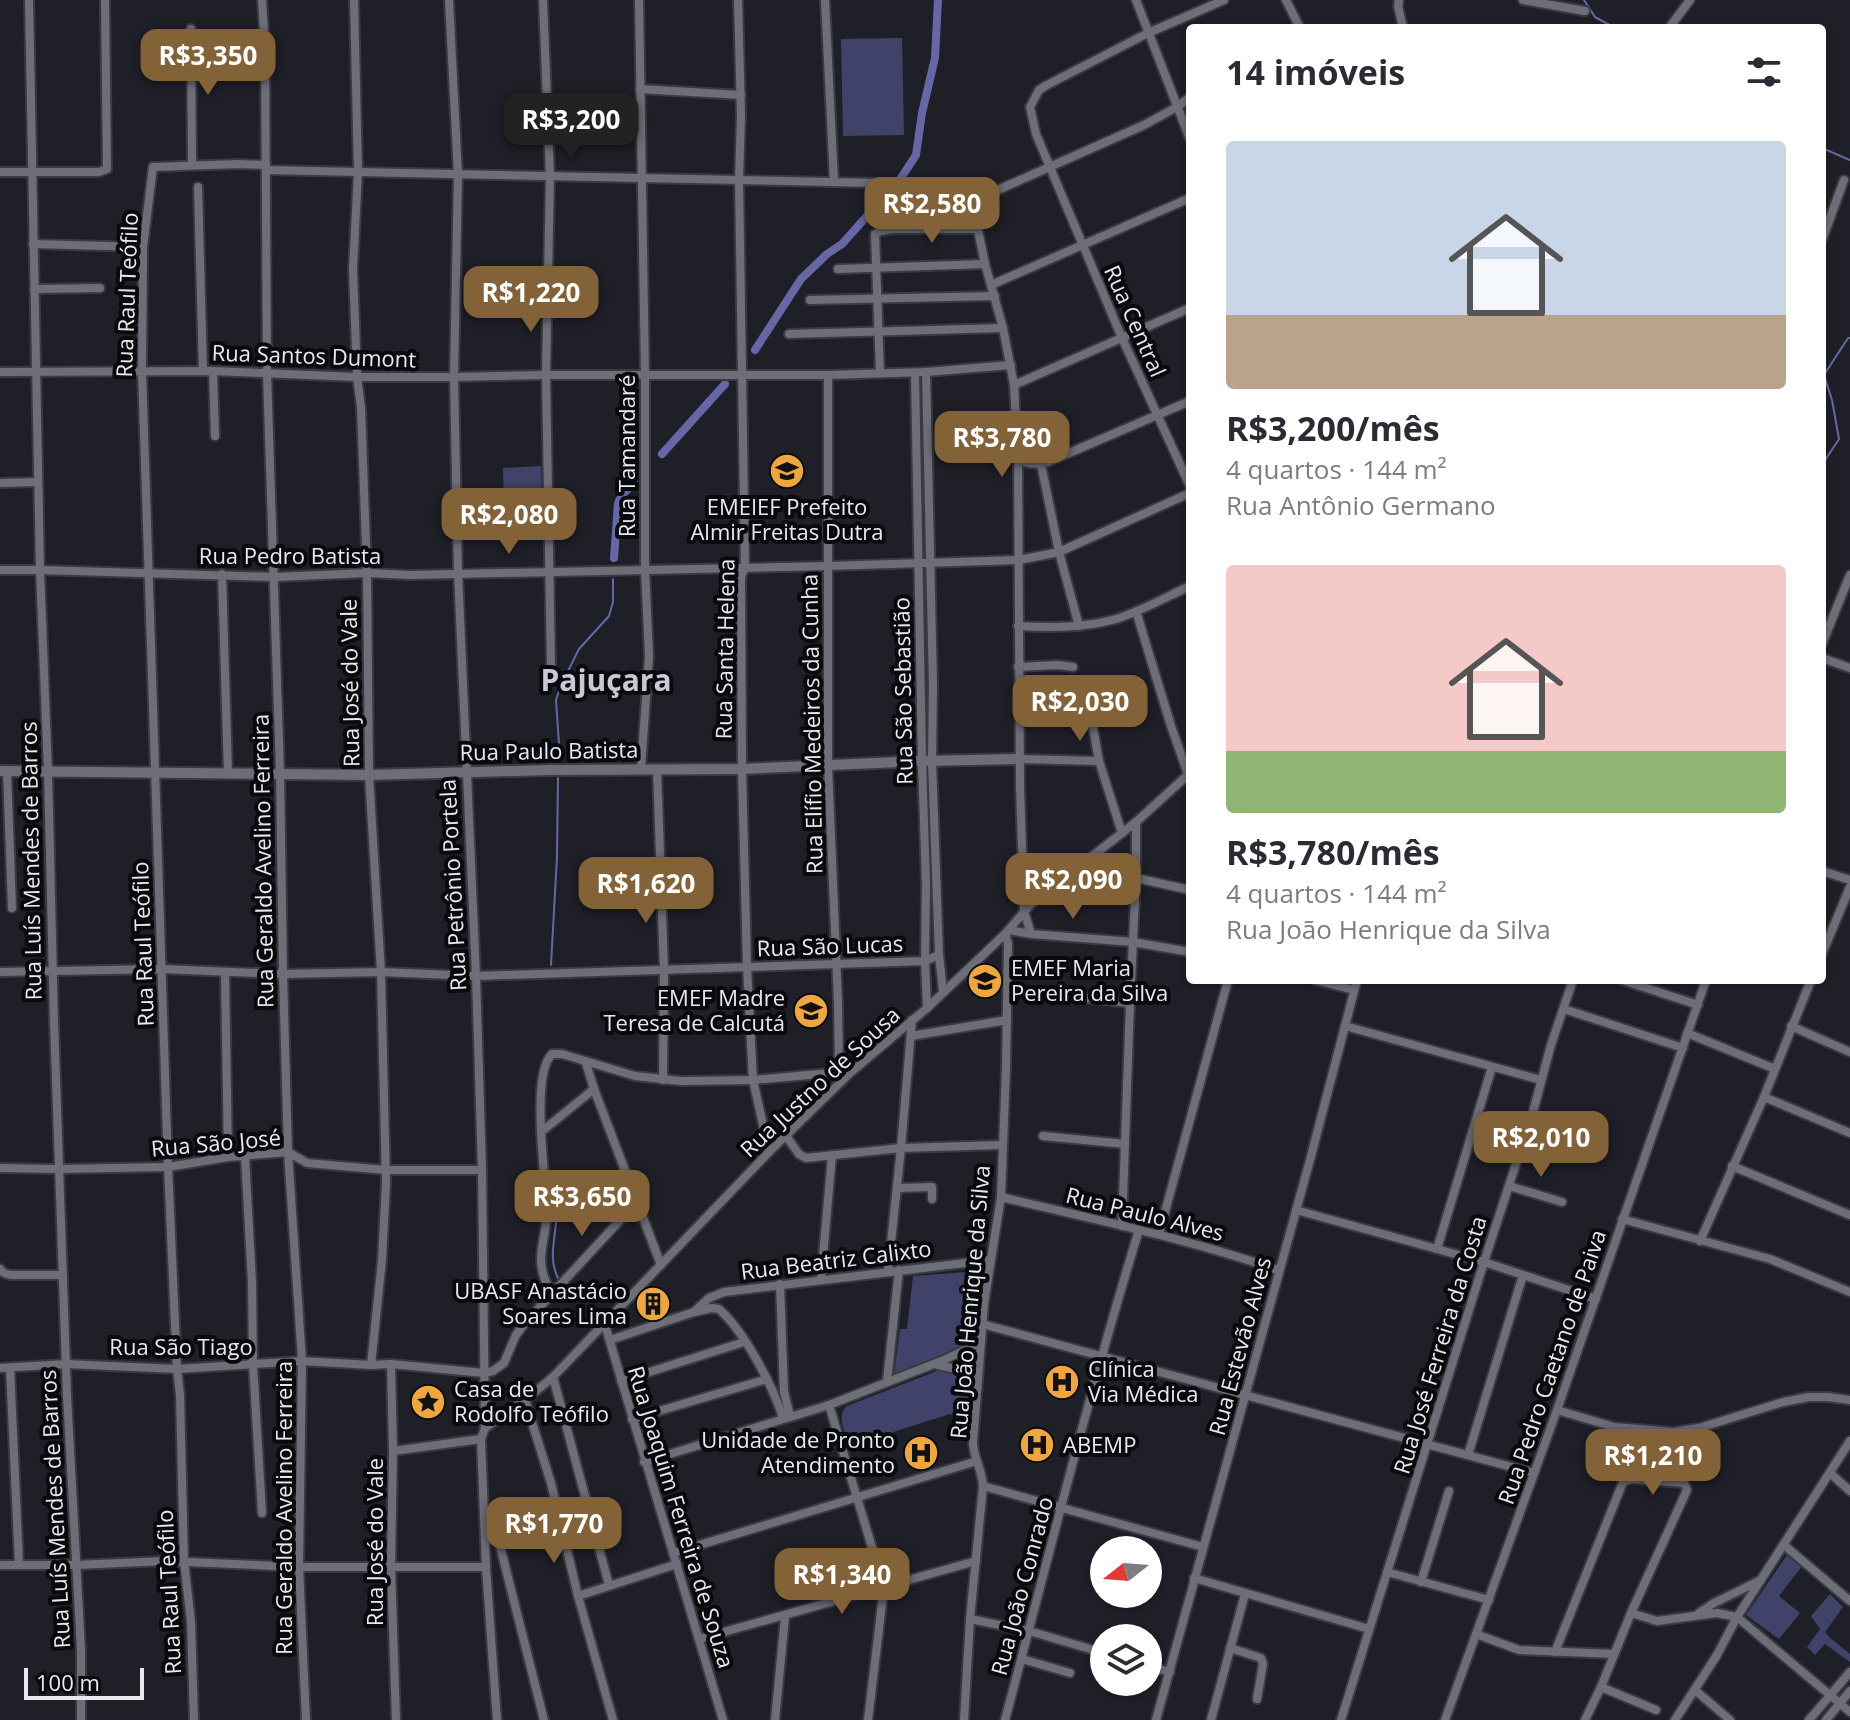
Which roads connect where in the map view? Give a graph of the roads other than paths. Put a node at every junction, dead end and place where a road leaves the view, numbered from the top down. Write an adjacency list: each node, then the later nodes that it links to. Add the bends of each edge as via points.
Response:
1 (29, 0): 31 (street, Rua Luís Mendes de Barros)
2 (105, 0): 31 (street, via 106,170)
3 (262, 0): 28 (street, Rua Geraldo Avelino Ferreira)
4 (354, 0): 32 (street, Rua José do Vale)
5 (449, 0): 33 (street, Rua Petrônio Portela)
6 (543, 0): 34 (street)
7 (639, 0): 22 (street, Rua Tamandaré)
8 (738, 0): 23 (street, Rua Santa Helena)
9 (825, 0): 38 (street)
10 (1136, 0): 21 (street)
11 (1224, 0): 21 (street, Rua Central)
12 (1286, 0): 17 (street)
13 (1399, 0): 18 (street)
14 (1523, 0): 16 (street)
15 (1690, 0): 19 (street)
16 (1585, 11)
17 (1298, 24)
18 (1402, 24)
19 (1672, 24)
20 (191, 29): 27 (street)
21 (1148, 33): 25 (street); 29 (street, Rua Central, via 1039,90 1031,116)
22 (640, 89): 23 (street); 35 (street, Rua Tamandaré)
23 (741, 95): 36 (street, Rua Santa Helena)
24 (1186, 100): 25 (street)
25 (1177, 107): 26 (street); 29 (street)
26 (1186, 129)
27 (192, 165): 28 (street); 46 (street, Rua Raul Teófilo, via 153,167)
28 (266, 167): 32 (street); 67 (street, Rua Geraldo Avelino Ferreira)
29 (1050, 168): 42 (street, via 976,201); 45 (street, Rua Central)
30 (0, 172): 31 (street)
31 (32, 172): 44 (street, Rua Luís Mendes de Barros)
32 (358, 172): 33 (street); 74 (street, Rua José do Vale, via 353,269)
33 (458, 174): 34 (street); 75 (street, Rua Petrônio Portela)
34 (550, 177): 35 (street); 71 (street)
35 (642, 177): 36 (street); 72 (street, Rua Tamandaré)
36 (739, 180): 38 (street); 70 (street, Rua Santa Helena)
37 (1844, 180): 43 (street)
38 (834, 181): 39 (street)
39 (876, 183)
40 (198, 187): 63 (street)
41 (1186, 200): 45 (street)
42 (976, 229): 47 (street); 48 (street, via 876,233)
43 (1826, 229)
44 (33, 244): 46 (street); 52 (street, Rua Luís Mendes de Barros)
45 (1082, 245): 50 (street); 60 (street, Rua Central)
46 (143, 247): 62 (street, Rua Raul Teófilo)
47 (985, 264): 48 (street); 50 (street)
48 (876, 267): 49 (street); 54 (street)
49 (838, 269)
50 (991, 285): 53 (street)
51 (100, 288): 52 (street)
52 (34, 289): 65 (street, Rua Luís Mendes de Barros)
53 (995, 296): 54 (street); 57 (street)
54 (878, 299): 55 (street); 58 (street)
55 (810, 300)
56 (1186, 310): 60 (street)
57 (1003, 328): 58 (street); 61 (street)
58 (880, 332): 59 (street); 68 (street)
59 (789, 334)
60 (1122, 338): 76 (street); 78 (street, Rua Central)
61 (1011, 365): 66 (street, Rua Santos Dumont); 76 (street)
62 (142, 371): 63 (street, Rua Santos Dumont); 65 (street, Rua Santos Dumont); 96 (street, Rua Raul Teófilo)
63 (208, 371): 67 (street, Rua Santos Dumont); 79 (street)
64 (0, 372): 65 (street, Rua Santos Dumont)
65 (36, 372): 83 (street, Rua Luís Mendes de Barros)
66 (926, 372): 69 (street, Rua Santos Dumont); 88 (street, Rua São Sebastião)
67 (267, 373): 74 (street, Rua Santos Dumont); 101 (street, Rua Geraldo Avelino Ferreira)
68 (880, 373): 69 (street, Rua Santos Dumont); 73 (street, Rua Santos Dumont)
69 (915, 373): 89 (street, Rua São Sebastião)
70 (743, 374): 72 (street, Rua Santos Dumont); 73 (street, Rua Santos Dumont); 91 (street, Rua Santa Helena)
71 (546, 375): 72 (street, Rua Santos Dumont); 75 (street, Rua Santos Dumont); 95 (street)
72 (645, 375): 92 (street, Rua Tamandaré)
73 (828, 375): 90 (street, Rua Elífio Medeiros da Cunha)
74 (357, 377): 75 (street, Rua Santos Dumont); 97 (street, Rua José do Vale)
75 (454, 377): 98 (street, Rua Petrônio Portela)
76 (1014, 385): 80 (street)
77 (1186, 403): 78 (street)
78 (1158, 415): 81 (street); 82 (street, Rua Central)
79 (215, 436)
80 (1018, 460): 81 (street); 87 (street)
81 (1041, 464): 86 (street)
82 (1186, 477)
83 (38, 482): 84 (street); 94 (street, Rua Luís Mendes de Barros)
84 (0, 483)
85 (1186, 495): 86 (street, Rua Pedro Batista)
86 (1059, 552): 87 (street, Rua Pedro Batista); 105 (street)
87 (1019, 560): 88 (street, Rua Pedro Batista); 104 (street)
88 (930, 562): 89 (street, Rua Pedro Batista); 113 (street, Rua São Sebastião)
89 (919, 563): 90 (street, Rua Pedro Batista); 112 (street, Rua São Sebastião)
90 (828, 566): 91 (street, Rua Pedro Batista); 119 (street, Rua Elífio Medeiros da Cunha)
91 (745, 568): 92 (street, Rua Pedro Batista); 122 (street, Rua Santa Helena)
92 (645, 569): 95 (street, Rua Pedro Batista); 120 (street, Rua Tamandaré, via 649,656)
93 (0, 570): 94 (street, Rua Pedro Batista)
94 (40, 570): 96 (street, Rua Pedro Batista); 124 (street, Rua Luís Mendes de Barros)
95 (550, 571): 98 (street, Rua Pedro Batista); 108 (street)
96 (148, 572): 99 (street, Rua Pedro Batista); 126 (street, Rua Raul Teófilo)
97 (367, 573): 98 (street, Rua Pedro Batista); 101 (street, Rua Pedro Batista); 129 (street, Rua José do Vale)
98 (458, 573): 125 (street, Rua Petrônio Portela)
99 (222, 574): 101 (street, Rua Pedro Batista); 127 (street)
100 (1850, 575): 106 (street)
101 (275, 577): 128 (street, Rua Geraldo Avelino Ferreira)
102 (1186, 588): 103 (street)
103 (1136, 611): 105 (street); 118 (street)
104 (1018, 626): 105 (street); 109 (street)
105 (1079, 626)
106 (1826, 634)
107 (1826, 659): 111 (street)
108 (551, 667)
109 (1018, 667): 110 (street); 114 (street)
110 (1073, 667)
111 (1850, 668)
112 (920, 685): 113 (street); 116 (street, Rua São Sebastião)
113 (933, 685): 116 (street, Rua São Sebastião)
114 (1019, 712): 115 (street); 117 (street, via 1084,710 1091,716)
115 (1020, 759): 116 (street, Rua Paulo Batista); 117 (street, Rua Paulo Batista); 143 (street)
116 (927, 761): 119 (street, Rua Paulo Batista); 132 (street, Rua São Sebastião); 133 (street, Rua São Sebastião)
117 (1099, 761): 134 (street)
118 (1186, 765)
119 (828, 766): 122 (street, Rua Paulo Batista); 151 (street, Rua Elífio Medeiros da Cunha)
120 (641, 768): 121 (street, Rua Paulo Batista); 125 (street, Rua Paulo Batista)
121 (657, 769): 122 (street, Rua Paulo Batista); 154 (street)
122 (742, 769): 152 (street, Rua Santa Helena)
123 (4, 771): 124 (street, Rua Paulo Batista); 142 (street)
124 (48, 772): 126 (street, Rua Paulo Batista); 156 (street, Rua Luís Mendes de Barros)
125 (466, 772): 129 (street, Rua Paulo Batista); 160 (street, Rua Petrônio Portela)
126 (156, 773): 127 (street, Rua Paulo Batista); 153 (street, Rua Raul Teófilo)
127 (228, 773): 128 (street, Rua Paulo Batista)
128 (280, 773): 129 (street, Rua Paulo Batista); 159 (street, Rua Geraldo Avelino Ferreira)
129 (369, 775): 157 (street, Rua José do Vale)
130 (1186, 777): 131 (street, Rua Justno de Sousa)
131 (1136, 822): 134 (street, Rua Justno de Sousa); 136 (street)
132 (924, 830): 133 (street); 138 (street, Rua São Sebastião)
133 (936, 830): 139 (street, Rua São Sebastião)
134 (1122, 833): 143 (street, Rua Justno de Sousa)
135 (1826, 872): 137 (street)
136 (1136, 878): 141 (street); 146 (street)
137 (1850, 880)
138 (926, 884): 139 (street); 150 (street, Rua São Sebastião)
139 (938, 884): 149 (street, Rua São Sebastião)
140 (1850, 887): 147 (street)
141 (1186, 889)
142 (12, 908)
143 (1024, 911): 144 (street, Rua Justno de Sousa); 145 (street)
144 (1007, 932): 145 (street); 167 (street, Rua Justno de Sousa); 174 (street, Rua João Henrique da Silva)
145 (1031, 934): 146 (street)
146 (1133, 942): 148 (street); 169 (street)
147 (1826, 944)
148 (1186, 951)
149 (939, 955): 150 (street, Rua São Lucas); 167 (street, Rua São Sebastião)
150 (925, 961): 151 (street, Rua São Lucas); 171 (street, Rua São Sebastião)
151 (836, 964): 152 (street, Rua São Lucas); 184 (street, Rua Elífio Medeiros da Cunha)
152 (747, 967): 154 (street, Rua São Lucas); 187 (street, Rua Santa Helena)
153 (162, 969): 156 (street, Rua São Lucas); 158 (street, Rua São Lucas); 204 (street, Rua Raul Teófilo)
154 (664, 970): 160 (street, Rua São Lucas); 186 (street)
155 (0, 972): 156 (street, Rua São Lucas)
156 (52, 972): 206 (street, Rua Luís Mendes de Barros)
157 (381, 972): 159 (street, Rua São Lucas); 160 (street, Rua São Lucas); 207 (street, Rua José do Vale)
158 (225, 973): 159 (street, Rua São Lucas); 202 (street)
159 (283, 974): 198 (street, Rua Geraldo Avelino Ferreira)
160 (476, 976): 208 (street, Rua Petrônio Portela)
161 (1227, 984): 220 (street)
162 (1572, 984): 172 (street, Rua José Ferreira da Costa)
163 (1634, 984): 170 (street)
164 (1705, 984): 170 (street, Rua Pedro Caetano de Paiva)
165 (1809, 984): 176 (street)
166 (1355, 985): 175 (street, Rua Estevão Alves)
167 (943, 991): 171 (street, Rua Justno de Sousa)
168 (1086, 998): 169 (street)
169 (1130, 1003): 195 (street)
170 (1698, 1005): 177 (street, Rua Pedro Caetano de Paiva)
171 (927, 1008): 173 (street, Rua Justno de Sousa)
172 (1564, 1009): 179 (street); 188 (street, Rua José Ferreira da Costa)
173 (912, 1020): 178 (street); 185 (street, Rua Justno de Sousa)
174 (1007, 1020): 178 (street); 196 (street, Rua João Henrique da Silva)
175 (1345, 1026): 182 (street); 215 (street, Rua Estevão Alves)
176 (1791, 1026): 180 (street); 183 (street)
177 (1687, 1033): 179 (street, Rua Pedro Caetano de Paiva); 183 (street)
178 (911, 1036): 197 (street)
179 (1683, 1048): 217 (street, Rua Pedro Caetano de Paiva)
180 (1850, 1052)
181 (586, 1063): 186 (street); 189 (street); 191 (street, via 556,1053 545,1063)
182 (1492, 1067): 188 (street); 222 (street)
183 (1775, 1069): 190 (street)
184 (839, 1072): 185 (street); 187 (street)
185 (850, 1073): 193 (street, Rua Justno de Sousa)
186 (663, 1080): 187 (street)
187 (753, 1080): 199 (street, Rua Santa Helena)
188 (1541, 1080): 209 (street, Rua José Ferreira da Costa)
189 (594, 1089): 191 (street); 214 (street)
190 (1764, 1097): 192 (street); 203 (street)
191 (541, 1132): 235 (street, via 547,1215 541,1261)
192 (1850, 1133)
193 (786, 1136): 199 (street, Rua Justno de Sousa); 200 (street, via 801,1156)
194 (1043, 1136): 195 (street)
195 (1125, 1144): 218 (street)
196 (1002, 1145): 197 (street); 211 (street, Rua João Henrique da Silva)
197 (901, 1148): 200 (street); 210 (street)
198 (288, 1152): 201 (street, Rua São José); 207 (street, Rua São José, via 307,1163); 244 (street, Rua Geraldo Avelino Ferreira)
199 (769, 1152): 225 (street, Rua Justno de Sousa)
200 (832, 1155): 232 (street)
201 (245, 1156): 202 (street, Rua São José); 247 (street)
202 (228, 1157): 204 (street, Rua São José)
203 (1732, 1166): 216 (street); 221 (street)
204 (168, 1167): 206 (street, Rua São José); 252 (street, Rua Raul Teófilo)
205 (0, 1168): 206 (street, Rua São José)
206 (58, 1169): 230 (street, Rua Luís Mendes de Barros)
207 (386, 1170): 208 (street, Rua São José); 248 (street, Rua José do Vale)
208 (482, 1170): 253 (street, Rua Petrônio Portela)
209 (1509, 1186): 213 (street); 224 (street, Rua José Ferreira da Costa)
210 (897, 1188): 212 (street, via 932,1187); 229 (street)
211 (1001, 1197): 218 (street, Rua Paulo Alves); 223 (street, Rua João Henrique da Silva)
212 (932, 1199)
213 (1562, 1202)
214 (636, 1203): 225 (street); 235 (street)
215 (1296, 1210): 222 (street); 228 (street, Rua Estevão Alves)
216 (1850, 1215)
217 (1622, 1219): 221 (street); 236 (street, Rua Pedro Caetano de Paiva)
218 (1122, 1226): 219 (street, Rua Paulo Alves)
219 (1139, 1230): 220 (street, Rua Paulo Alves); 243 (street, Rua João Conrado)
220 (1159, 1234): 228 (street, Rua Paulo Alves)
221 (1700, 1241): 234 (street, via 1770,1259)
222 (1437, 1249): 224 (street)
223 (990, 1260): 227 (street, Rua Beatriz Calixto); 238 (street, Rua João Henrique da Silva)
224 (1484, 1262): 231 (street); 269 (street, Rua José Ferreira da Costa)
225 (661, 1265): 239 (street, Rua Justno de Sousa)
226 (0, 1269): 230 (street, via 11,1275)
227 (899, 1270): 229 (street, Rua Beatriz Calixto); 257 (street)
228 (1278, 1270): 259 (street, Rua Estevão Alves)
229 (888, 1271): 232 (street, Rua Beatriz Calixto)
230 (62, 1275): 245 (street, Rua Luís Mendes de Barros)
231 (1523, 1275): 236 (street); 271 (street)
232 (821, 1279): 233 (street, Rua Beatriz Calixto)
233 (780, 1284): 237 (street, Rua Beatriz Calixto, via 716,1294); 264 (street)
234 (1850, 1292)
235 (552, 1295): 253 (street, via 516,1335 504,1363)
236 (1596, 1299): 263 (street, Rua Pedro Caetano de Paiva)
237 (694, 1312): 240 (street); 241 (street, via 719,1309)
238 (982, 1324): 242 (street, Rua João Henrique da Silva); 243 (street)
239 (605, 1325): 240 (street, Rua Joaquim Ferreira de Souza); 254 (street, Rua Justno de Sousa)
240 (610, 1340): 256 (street, Rua Joaquim Ferreira de Souza)
241 (744, 1342): 255 (street); 256 (street)
242 (981, 1342): 249 (street); 258 (street, Rua João Henrique da Silva)
243 (1103, 1355): 259 (street); 280 (street, Rua João Conrado)
244 (302, 1361): 247 (street, Rua São Tiago); 248 (street, Rua São Tiago); 292 (street, Rua Geraldo Avelino Ferreira)
245 (66, 1364): 251 (street, Rua São Tiago); 252 (street, Rua São Tiago); 291 (street, Rua Luís Mendes de Barros)
246 (391, 1364): 248 (street, Rua São Tiago); 253 (street, Rua São Tiago); 270 (street, Rua José do Vale)
247 (253, 1365): 252 (street, Rua São Tiago); 281 (street)
248 (371, 1365)
249 (933, 1365): 257 (street); 258 (street, via 953,1367)
250 (0, 1368): 251 (street, Rua São Tiago)
251 (10, 1368): 288 (street)
252 (177, 1369): 286 (street, Rua Raul Teófilo)
253 (484, 1373): 266 (street, Rua Petrônio Portela)
254 (553, 1377): 260 (street, Rua Justno de Sousa); 299 (street)
255 (767, 1379): 264 (street); 265 (street)
256 (621, 1381): 265 (street, Rua Joaquim Ferreira de Souza)
257 (887, 1381): 262 (street)
258 (978, 1381): 272 (street, Rua João Henrique da Silva, via 973,1443)
259 (1246, 1394): 269 (street); 284 (street, Rua Estevão Alves)
260 (525, 1400): 266 (street, Rua Justno de Sousa); 302 (street)
261 (1850, 1400): 263 (street, via 1796,1399 1673,1432 1614,1427)
262 (829, 1405): 264 (street); 279 (street)
263 (1557, 1410): 274 (street, Rua Pedro Caetano de Paiva)
264 (787, 1417): 273 (street)
265 (632, 1419): 273 (street, Rua Joaquim Ferreira de Souza)
266 (485, 1428): 267 (street, Rua Petrônio Portela)
267 (481, 1439): 270 (street); 282 (street, Rua Petrônio Portela)
268 (1850, 1441): 275 (street)
269 (1428, 1445): 271 (street); 295 (street, Rua José Ferreira da Costa)
270 (393, 1451): 293 (street, Rua José do Vale)
271 (1468, 1455): 274 (street)
272 (977, 1461): 276 (street, Rua João Henrique da Silva); 279 (street)
273 (644, 1462): 285 (street, Rua Joaquim Ferreira de Souza)
274 (1534, 1473): 303 (street, Rua Pedro Caetano de Paiva)
275 (1830, 1473): 278 (street); 283 (street)
276 (983, 1486): 280 (street); 287 (street, Rua João Henrique da Silva)
277 (1449, 1491): 298 (street)
278 (1850, 1491)
279 (858, 1497): 285 (street); 300 (street)
280 (1061, 1508): 284 (street); 311 (street, Rua João Conrado)
281 (262, 1513)
282 (486, 1519): 294 (street, Rua Petrônio Portela); 336 (street, via 497,1534)
283 (1784, 1545): 297 (street); 304 (street)
284 (1203, 1547): 296 (street, Rua Estevão Alves)
285 (673, 1553): 289 (street, Rua Joaquim Ferreira de Souza)
286 (184, 1561): 291 (street); 292 (street); 332 (street, Rua Raul Teófilo)
287 (976, 1561): 300 (street); 309 (street, Rua João Henrique da Silva)
288 (19, 1564): 290 (street); 291 (street)
289 (677, 1564): 299 (street); 313 (street, Rua Joaquim Ferreira de Souza)
290 (0, 1565)
291 (75, 1565): 331 (street, Rua Luís Mendes de Barros)
292 (299, 1567): 293 (street); 333 (street, Rua Geraldo Avelino Ferreira)
293 (391, 1567): 294 (street); 334 (street, Rua José do Vale)
294 (486, 1567): 335 (street, Rua Petrônio Portela)
295 (1387, 1572): 298 (street); 310 (street, Rua José Ferreira da Costa)
296 (1194, 1578): 301 (street); 320 (street, Rua Estevão Alves)
297 (1761, 1579): 306 (street); 308 (street)
298 (1421, 1582): 303 (street)
299 (609, 1585): 302 (street)
300 (884, 1587): 307 (street); 340 (street)
301 (1245, 1594): 310 (street); 314 (street)
302 (578, 1596): 337 (street)
303 (1489, 1600): 312 (street, Rua Pedro Caetano de Paiva)
304 (1850, 1601)
305 (1631, 1613): 306 (street, via 1657,1621); 316 (street, via 1687,1490 1681,1482 1623,1482); 317 (street)
306 (1696, 1615): 308 (street)
307 (785, 1617): 313 (street); 339 (street)
308 (1737, 1617): 324 (street); 326 (street)
309 (970, 1619): 311 (street); 341 (street, Rua João Henrique da Silva)
310 (1369, 1629): 345 (street, Rua José Ferreira da Costa)
311 (1029, 1631): 315 (street); 318 (street, Rua João Conrado)
312 (1476, 1634): 316 (street, via 1519,1650); 346 (street, Rua Pedro Caetano de Paiva)
313 (699, 1639): 338 (street, Rua Joaquim Ferreira de Souza)
314 (1230, 1648): 327 (street, via 1261,1658); 344 (street)
315 (1090, 1649)
316 (1555, 1652): 317 (street)
317 (1614, 1654): 323 (street)
318 (1022, 1659): 322 (street); 342 (street, Rua João Conrado)
319 (1162, 1670): 320 (street)
320 (1170, 1672): 343 (street, Rua Estevão Alves)
321 (1850, 1672): 326 (street)
322 (1070, 1673)
323 (1601, 1687): 329 (street); 347 (street)
324 (1695, 1690): 348 (street); 349 (street)
325 (1850, 1691): 328 (street)
326 (1830, 1695): 328 (street); 350 (street)
327 (1257, 1699)
328 (1840, 1704): 330 (street); 351 (street)
329 (1656, 1710)
330 (1850, 1712)
331 (81, 1720)
332 (194, 1720)
333 (306, 1720)
334 (396, 1720)
335 (497, 1720)
336 (544, 1720)
337 (613, 1720)
338 (723, 1720)
339 (775, 1720)
340 (868, 1720)
341 (964, 1720)
342 (1005, 1720)
343 (1156, 1720)
344 (1211, 1720)
345 (1341, 1720)
346 (1445, 1720)
347 (1585, 1720)
348 (1675, 1720)
349 (1730, 1720)
350 (1809, 1720)
351 (1826, 1720)

